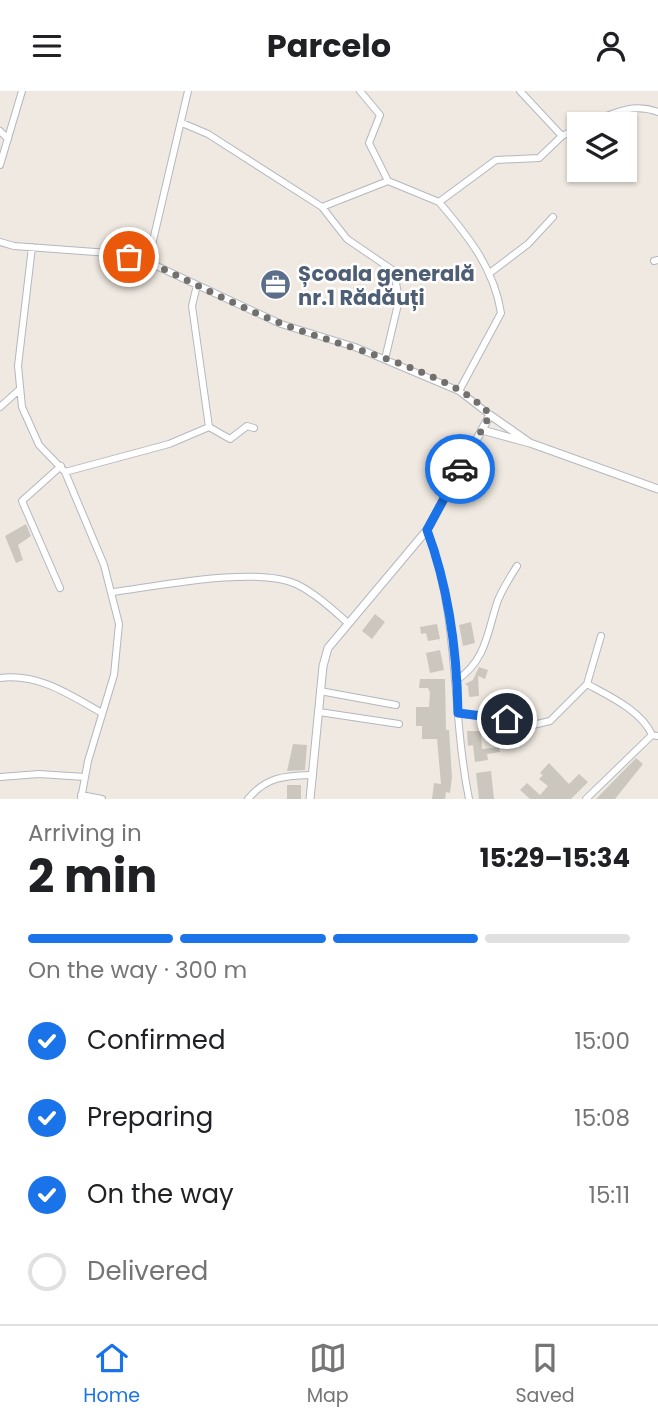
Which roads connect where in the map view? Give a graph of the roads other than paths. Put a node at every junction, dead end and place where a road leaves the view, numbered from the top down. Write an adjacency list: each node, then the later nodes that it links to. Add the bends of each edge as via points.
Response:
1 (22, 91): 11 (street)
2 (188, 91): 7 (street)
3 (360, 91): 13 (street, via 380,115 369,143)
4 (520, 91): 10 (street)
5 (618, 112): 6 (street, via 640,106)
6 (658, 112)
7 (182, 123): 15 (street, via 208,134); 19 (street)
8 (0, 131): 11 (street)
9 (567, 134): 10 (street)
10 (562, 136): 14 (street, via 539,158 496,160)
11 (8, 139): 12 (street)
12 (0, 165)
13 (388, 181): 14 (street); 15 (street)
14 (439, 202): 20 (street)
15 (322, 207): 22 (street, via 347,239 394,271 399,300)
16 (553, 217): 20 (street, via 528,244)
17 (0, 241): 18 (street)
18 (32, 247): 19 (street, via 109,253); 23 (street)
19 (148, 262): 21 (street)
20 (491, 272): 24 (street, via 500,321)
21 (197, 285): 22 (street, via 281,324); 27 (street, via 192,316)
22 (385, 359): 24 (street)
23 (19, 390): 25 (street); 31 (street, via 34,436)
24 (459, 390): 26 (street)
25 (0, 407)
26 (490, 415): 29 (street); 30 (street)
27 (209, 427): 28 (street, via 230,439 247,426); 31 (street, via 169,445)
28 (254, 428)
29 (482, 430): 30 (street); 33 (street)
30 (530, 443): 32 (street)
31 (63, 469): 35 (street, via 22,501); 36 (street)
32 (658, 489)
33 (427, 530): 37 (street); 40 (street, via 439,568)
34 (517, 566): 40 (street, via 499,599 486,646)
35 (60, 588)
36 (113, 592): 37 (street, via 254,576 279,578 298,585); 45 (street, via 119,647)
37 (348, 623): 42 (street, via 328,649)
38 (601, 636): 41 (street)
39 (0, 678): 45 (street, via 40,681)
40 (457, 680): 46 (street)
41 (587, 684): 46 (street, via 544,725); 48 (street, via 627,708)
42 (320, 691): 43 (street); 44 (street)
43 (396, 705)
44 (319, 712): 47 (street); 49 (street)
45 (102, 713): 51 (street)
46 (458, 713): 56 (street)
47 (399, 724)
48 (655, 735): 57 (street, via 630,753)
49 (313, 775): 54 (street, via 275,776); 55 (street)
50 (0, 777): 51 (street)
51 (85, 777): 52 (street)
52 (81, 797): 53 (street)
53 (102, 799)
54 (248, 799)
55 (310, 799)
56 (469, 799)
57 (586, 799)

